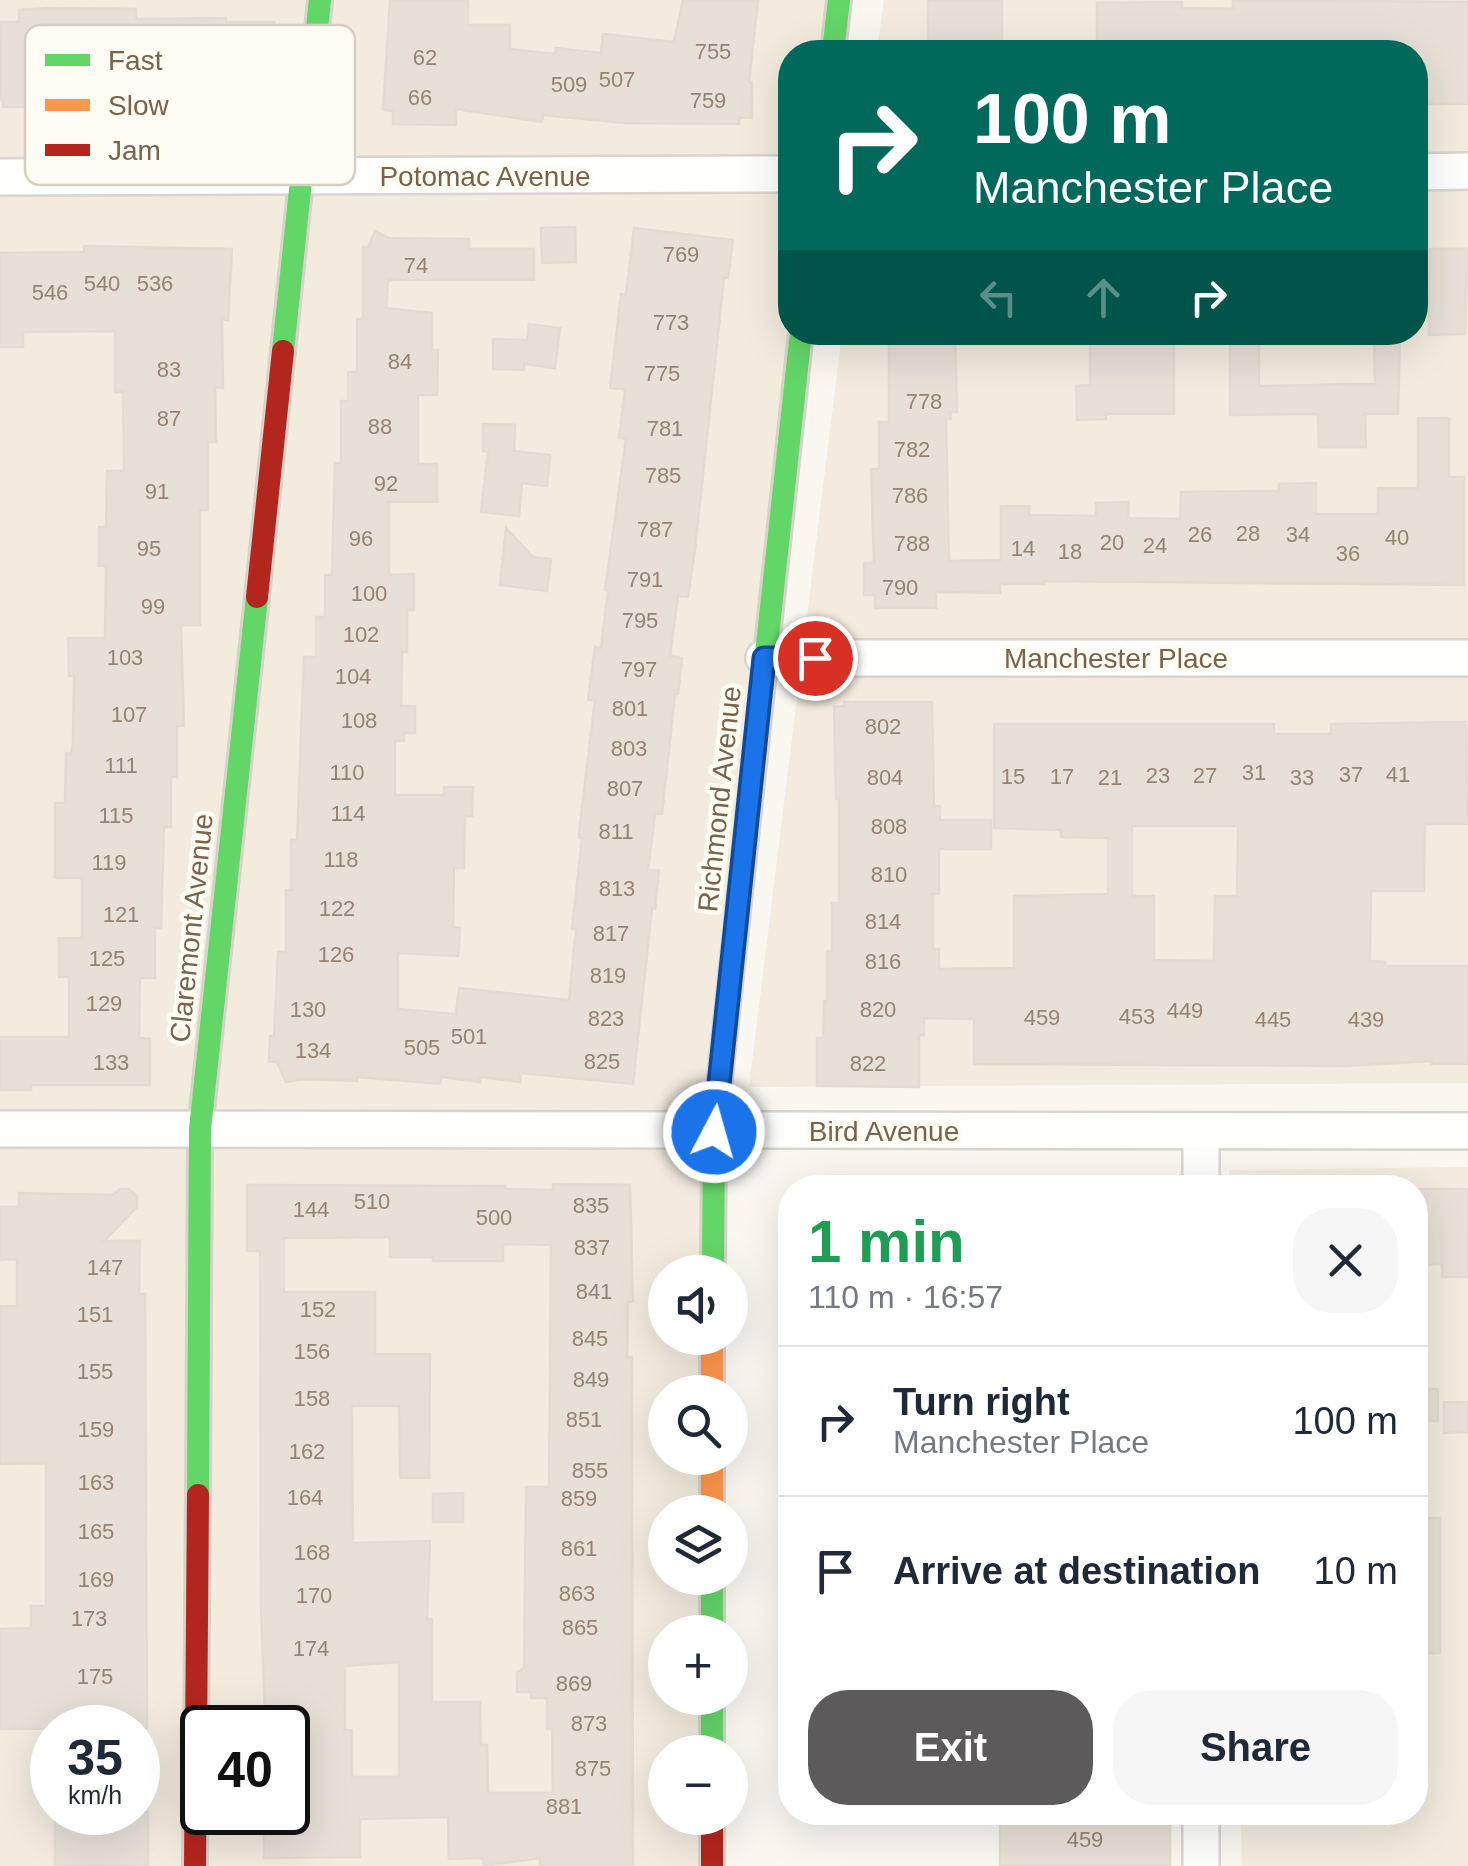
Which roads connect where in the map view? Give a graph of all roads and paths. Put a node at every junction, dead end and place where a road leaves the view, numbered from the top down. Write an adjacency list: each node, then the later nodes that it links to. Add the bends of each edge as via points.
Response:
1 (320, 0): 3 (street, Claremont Avenue)
2 (839, 0): 4 (street)
3 (318, 25)
4 (835, 40)
5 (1468, 171): 6 (street)
6 (1428, 172)
7 (778, 174): 8 (street, Potomac Avenue)
8 (355, 176)
9 (302, 185): 13 (street, Claremont Avenue)
10 (800, 345): 11 (street, Richmond Avenue)
11 (764, 658): 12 (street, Manchester Place); 17 (street, Richmond Avenue)
12 (1468, 658)
13 (200, 1128): 14 (street, Bird Avenue); 17 (street, Bird Avenue); 22 (street, Claremont Avenue)
14 (0, 1129)
15 (1201, 1130): 16 (street, Bird Avenue); 17 (street, Bird Avenue); 18 (street)
16 (1468, 1130)
17 (714, 1132): 19 (street, Richmond Avenue)
18 (1201, 1175)
19 (713, 1255)
20 (1201, 1825): 24 (street)
21 (712, 1835): 23 (street)
22 (196, 1866)
23 (712, 1866)
24 (1201, 1866)

